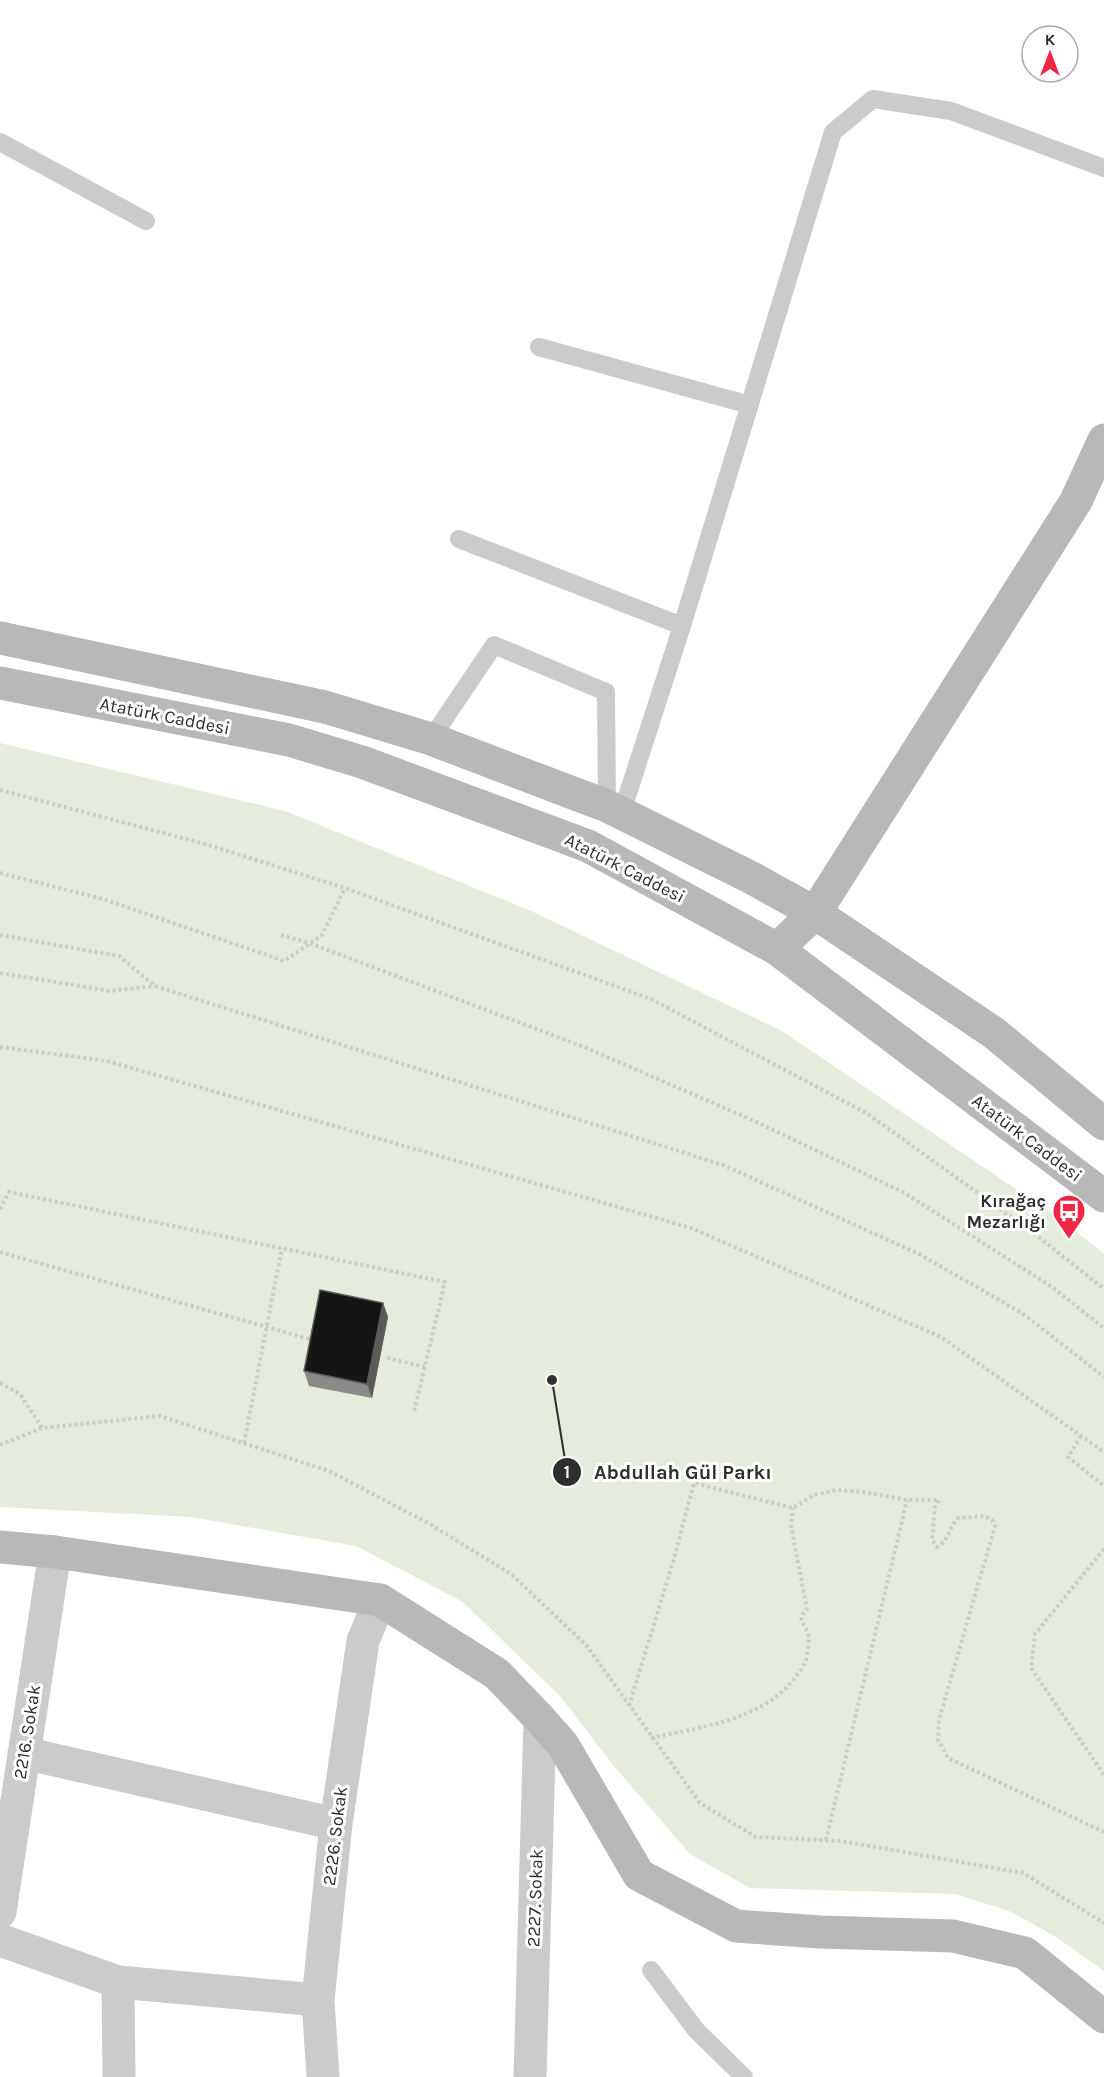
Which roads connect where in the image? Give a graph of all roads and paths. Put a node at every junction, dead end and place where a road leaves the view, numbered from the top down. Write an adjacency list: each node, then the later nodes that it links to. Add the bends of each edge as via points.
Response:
1 (0, 142): 3 (lane)
2 (1104, 168): 5 (lane, via 951,111 873,99 833,132)
3 (146, 221)
4 (539, 347): 5 (lane)
5 (750, 405): 8 (lane)
6 (1104, 440): 16 (main road, via 1076,501)
7 (459, 539): 8 (lane)
8 (682, 626): 13 (lane)
9 (0, 638): 11 (main road, via 325,707)
10 (0, 683): 20 (main road, Atatürk Caddesi, via 289,740 362,762 588,846)
11 (430, 739): 13 (main road); 13 (lane, via 494,645 606,692)
12 (0, 790): 15 (path, via 205,844)
13 (614, 811): 16 (main road)
14 (0, 873): 19 (path, via 103,899 284,961)
15 (345, 888): 19 (path, via 322,935); 29 (path, via 651,999 868,1114 1036,1234)
16 (815, 913): 20 (main road); 24 (main road, via 994,1033)
17 (0, 935): 22 (path, via 119,956)
18 (281, 935): 19 (path)
19 (309, 943): 31 (path, via 584,1047 750,1119 903,1192 1052,1287)
20 (777, 949): 25 (main road, Atatürk Caddesi)
21 (0, 973): 22 (path, via 110,991)
22 (155, 986): 35 (path, via 723,1164 919,1254 1022,1313)
23 (0, 1047): 39 (path, via 107,1061 691,1228 940,1337)
24 (1104, 1124)
25 (1104, 1196)
26 (0, 1209): 27 (path, via 9,1192)
27 (282, 1248): 30 (path); 34 (path, via 445,1282)
28 (0, 1252): 30 (path)
29 (1104, 1288)
30 (266, 1326): 32 (path); 40 (path)
31 (1104, 1328)
32 (309, 1339)
33 (387, 1358): 34 (path)
34 (425, 1366): 37 (path)
35 (1104, 1377)
36 (0, 1383): 38 (path, via 20,1394)
37 (414, 1412)
38 (42, 1428): 40 (path, via 160,1416); 41 (path)
39 (1081, 1436): 42 (path); 43 (path, via 1068,1457)
40 (244, 1443): 50 (path, via 329,1471 428,1523 511,1574 586,1645)
41 (0, 1444)
42 (1104, 1452)
43 (1104, 1486)
44 (907, 1500): 45 (path, via 836,1490 814,1495); 56 (path, via 939,1500 932,1540 937,1547 944,1543 958,1518 985,1516 995,1526 939,1720 938,1740 948,1758); 57 (path)
45 (793, 1508): 50 (path, via 694,1483); 52 (path, via 791,1526 807,1609 801,1619 809,1636 805,1663 789,1686 752,1712)
46 (0, 1547): 48 (main road)
47 (1104, 1549): 54 (path, via 1035,1634 1031,1668)
48 (55, 1552): 49 (main road); 53 (street, 2216. Sokak)
49 (380, 1600): 51 (main road, via 497,1674); 55 (street, 2226. Sokak, via 363,1641)
50 (628, 1706): 52 (path)
51 (540, 1719): 64 (main road, via 563,1744 639,1875 736,1926 953,1936 1024,1953); 67 (street, 2227. Sokak)
52 (651, 1738): 57 (path, via 700,1803 756,1837)
53 (24, 1753): 55 (street); 58 (street, 2216. Sokak)
54 (1104, 1775)
55 (336, 1824): 63 (street, 2226. Sokak)
56 (1104, 1832)
57 (826, 1841): 59 (path, via 1023,1874)
58 (0, 1912)
59 (1104, 1923)
60 (0, 1940): 62 (street)
61 (651, 1970): 68 (lane, via 696,2030)
62 (118, 1982): 63 (street); 65 (street)
63 (318, 2000): 66 (street, 2226. Sokak)
64 (1104, 2017)
65 (119, 2077)
66 (323, 2077)
67 (530, 2077)
68 (744, 2077)

